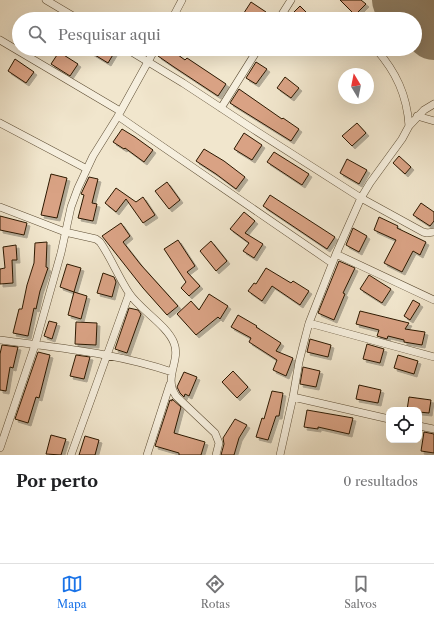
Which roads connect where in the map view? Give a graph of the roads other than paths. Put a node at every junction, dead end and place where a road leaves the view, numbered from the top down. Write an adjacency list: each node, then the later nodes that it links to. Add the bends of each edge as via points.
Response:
1 (182, 0): 5 (street)
2 (291, 0): 6 (street)
3 (50, 1): 4 (street)
4 (67, 12)
5 (176, 12)
6 (283, 12)
7 (0, 40): 8 (street)
8 (12, 47)
9 (26, 56): 17 (street)
10 (138, 56): 14 (street)
11 (151, 56): 14 (street)
12 (254, 56): 16 (street)
13 (382, 56): 21 (street, via 401,88 407,104)
14 (148, 62): 16 (street); 17 (street)
15 (434, 104): 18 (street)
16 (221, 108): 23 (street)
17 (119, 113): 22 (street); 28 (street)
18 (417, 116): 19 (street); 21 (street)
19 (434, 122)
20 (0, 123): 22 (street)
21 (409, 126): 23 (street)
22 (87, 169): 25 (street, via 71,207)
23 (361, 198): 26 (street, via 423,232); 27 (street)
24 (0, 207): 25 (street)
25 (65, 232): 29 (street, via 96,238); 33 (street)
26 (434, 232)
27 (336, 254): 28 (street); 30 (street)
28 (332, 263): 31 (street)
29 (129, 294): 34 (street); 36 (street, via 157,321 174,343)
30 (434, 300)
31 (309, 323): 35 (street); 38 (street, via 298,362)
32 (0, 340): 33 (street)
33 (35, 345): 34 (street); 42 (street)
34 (108, 355): 36 (street); 43 (street)
35 (434, 357)
36 (172, 372): 37 (street)
37 (170, 384): 44 (street); 45 (street, via 176,396 215,433 219,443)
38 (293, 397): 39 (street); 46 (street)
39 (386, 418)
40 (422, 427): 41 (street)
41 (434, 429)
42 (0, 448)
43 (71, 455)
44 (147, 455)
45 (216, 455)
46 (280, 455)

